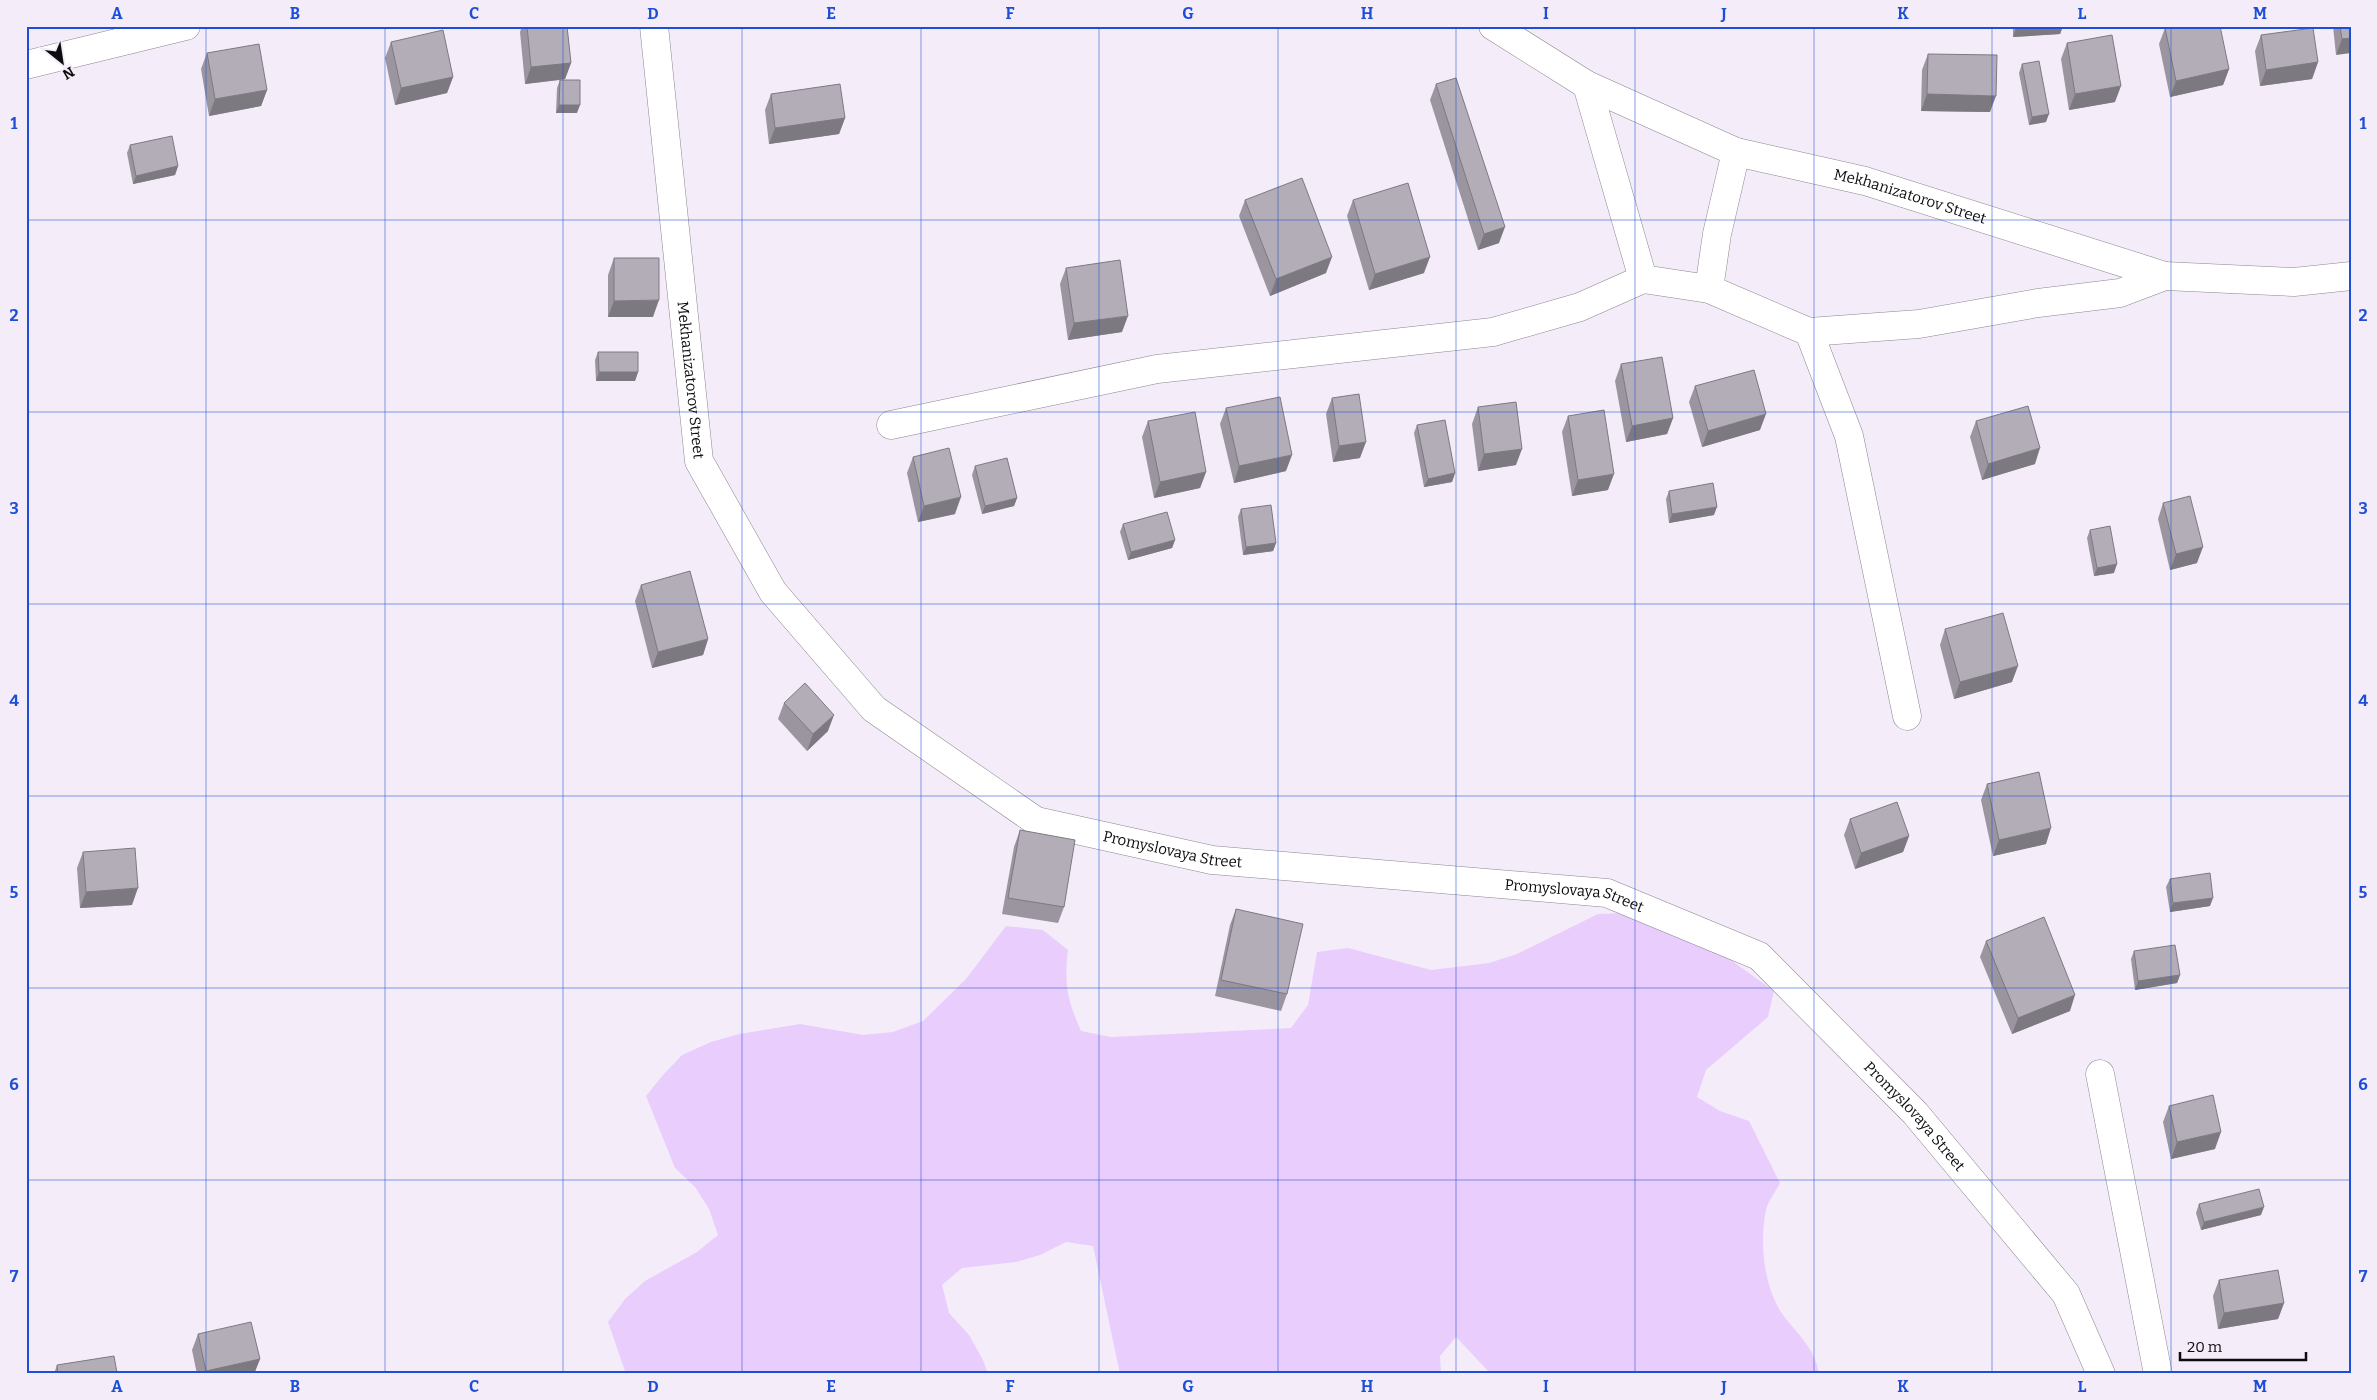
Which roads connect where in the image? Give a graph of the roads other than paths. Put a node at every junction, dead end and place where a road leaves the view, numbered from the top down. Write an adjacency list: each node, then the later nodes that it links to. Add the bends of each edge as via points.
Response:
1 (186, 26): 4 (street)
2 (654, 26): 13 (street, Mekhanizatorov Street, via 699,461 772,592)
3 (1493, 26): 5 (street, Mekhanizatorov Street)
4 (26, 65)
5 (1587, 85): 6 (street, Mekhanizatorov Street); 9 (street)
6 (1736, 152): 7 (street, Mekhanizatorov Street, via 1865,181); 10 (street, via 1717,234)
7 (2165, 276): 8 (street, Mekhanizatorov Street, via 2294,282); 11 (street, via 2120,293 2038,303 1919,324)
8 (2351, 276)
9 (1643, 279): 10 (street); 12 (street, via 1580,307 1493,332 1157,369)
10 (1709, 289): 11 (street)
11 (1809, 332): 14 (street, via 1849,436)
12 (890, 425)
13 (874, 710): 16 (street, Promyslovaya Street, via 1036,821 1212,860 1606,893 1759,956 1915,1112 2066,1294)
14 (1907, 716)
15 (2100, 1074): 17 (street)
16 (2100, 1374)
17 (2158, 1374)

